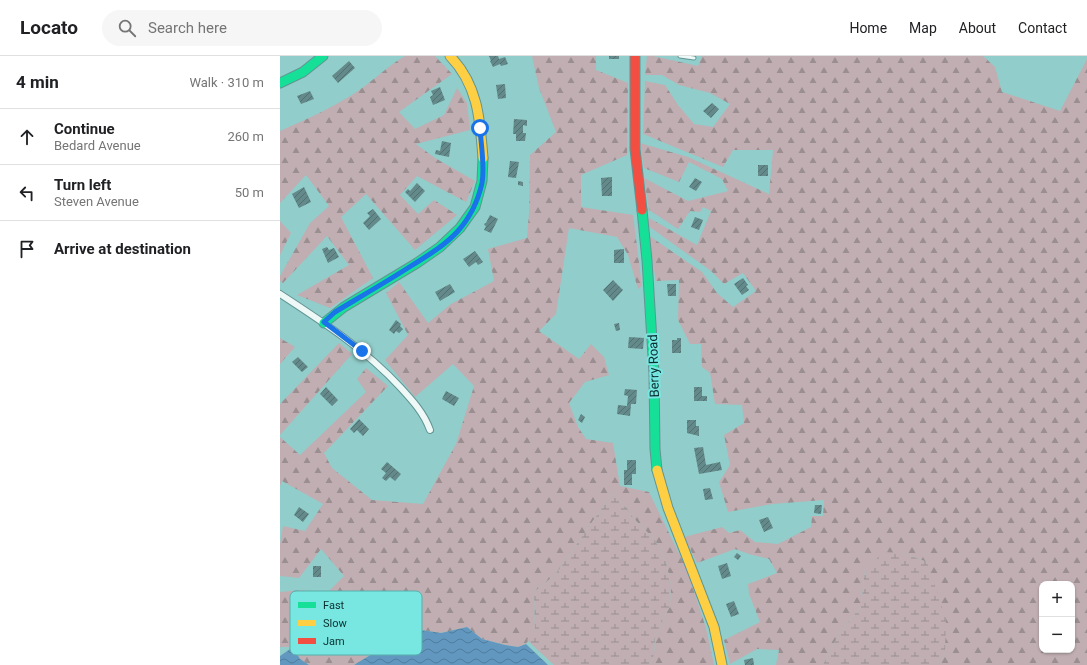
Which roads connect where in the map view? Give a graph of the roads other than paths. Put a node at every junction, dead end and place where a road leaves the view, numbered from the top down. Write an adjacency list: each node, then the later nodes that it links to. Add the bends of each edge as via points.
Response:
1 (323, 56): 6 (street, via 300,74)
2 (450, 56): 8 (street, via 468,76 478,109 483,165 482,183 477,200 458,232 444,244 335,312)
3 (635, 56): 10 (street, Berry Road, via 635,149 650,305 656,468 668,508 714,628)
4 (680, 56): 5 (lane)
5 (694, 58)
6 (280, 83)
7 (280, 294): 8 (street)
8 (324, 322): 9 (street, via 362,351 412,399 426,419)
9 (430, 430)
10 (722, 665)

